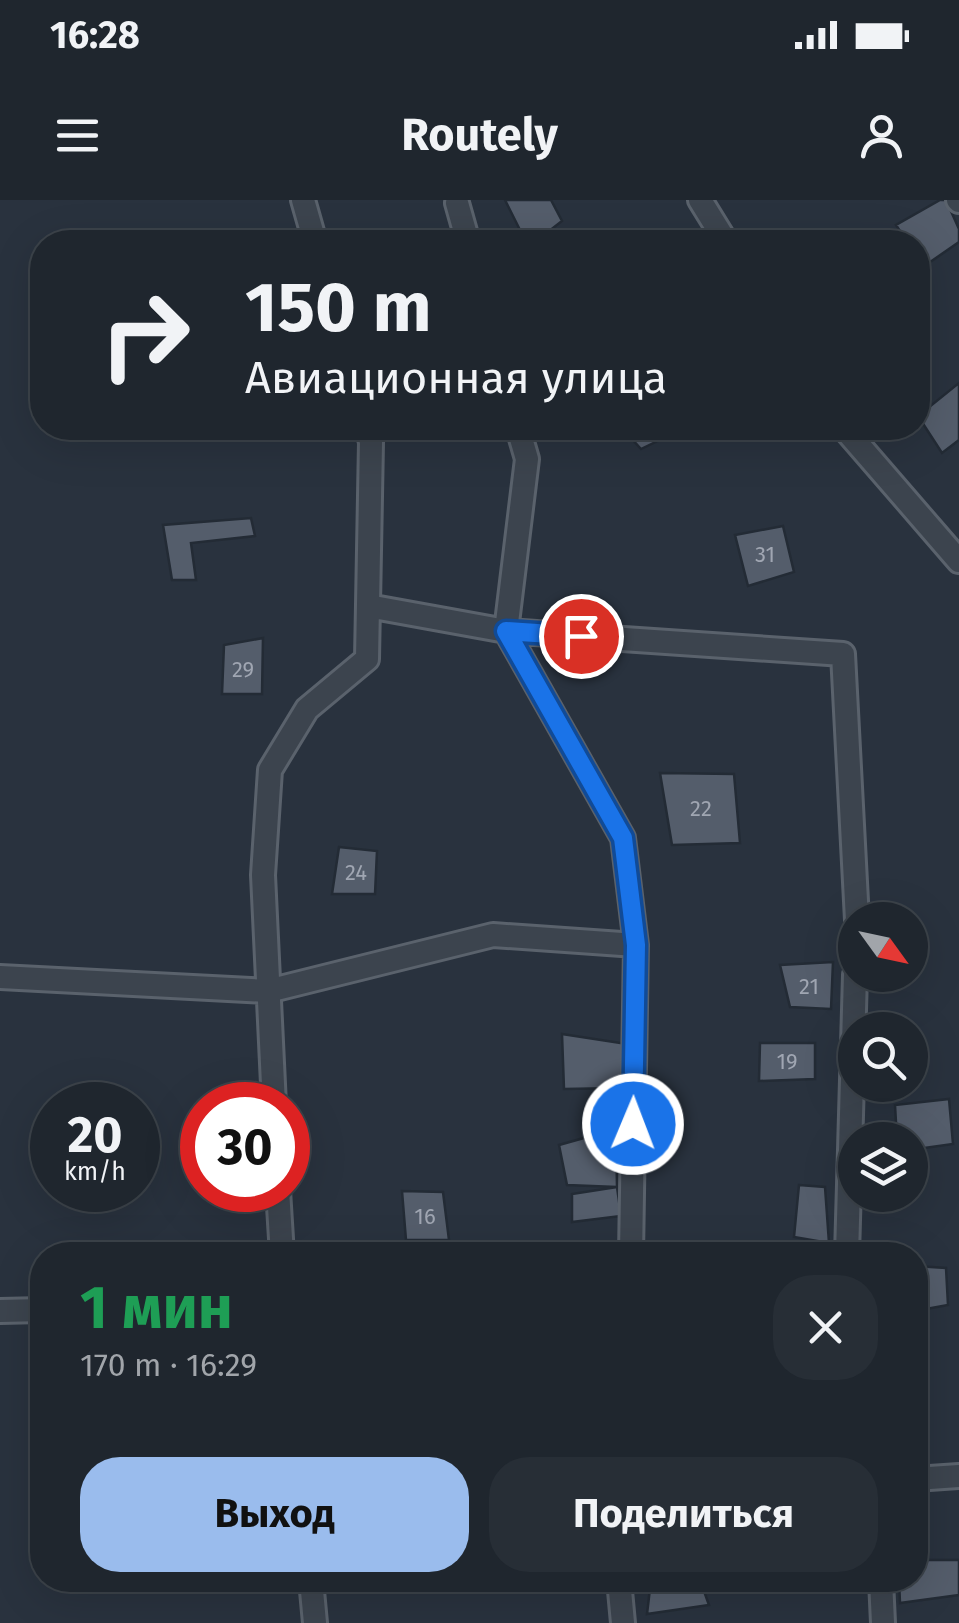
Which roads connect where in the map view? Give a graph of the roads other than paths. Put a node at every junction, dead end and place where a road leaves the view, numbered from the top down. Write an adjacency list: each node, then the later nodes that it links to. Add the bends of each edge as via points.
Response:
1 (303, 200): 4 (street)
2 (700, 200): 6 (street)
3 (458, 203): 5 (street)
4 (312, 230)
5 (465, 230)
6 (719, 230)
7 (370, 440): 11 (street)
8 (521, 440): 12 (street, via 527,459)
9 (854, 440): 10 (street)
10 (959, 561)
11 (368, 606): 12 (street); 16 (street, via 366,659 307,709 270,770 262,876)
12 (506, 631): 13 (street, via 844,654); 14 (street, via 623,838)
13 (856, 902)
14 (636, 945): 16 (street, via 493,934); 21 (street)
15 (0, 977): 16 (street)
16 (268, 992): 18 (street)
17 (855, 992): 22 (street)
18 (273, 1082)
19 (279, 1212): 20 (street)
20 (281, 1242)
21 (631, 1242)
22 (847, 1242)
23 (30, 1310): 24 (street)
24 (0, 1311)
25 (959, 1476): 26 (street)
26 (928, 1478)
27 (312, 1592): 30 (street)
28 (620, 1592): 31 (street)
29 (882, 1592): 32 (street)
30 (315, 1623)
31 (622, 1623)
32 (883, 1623)

